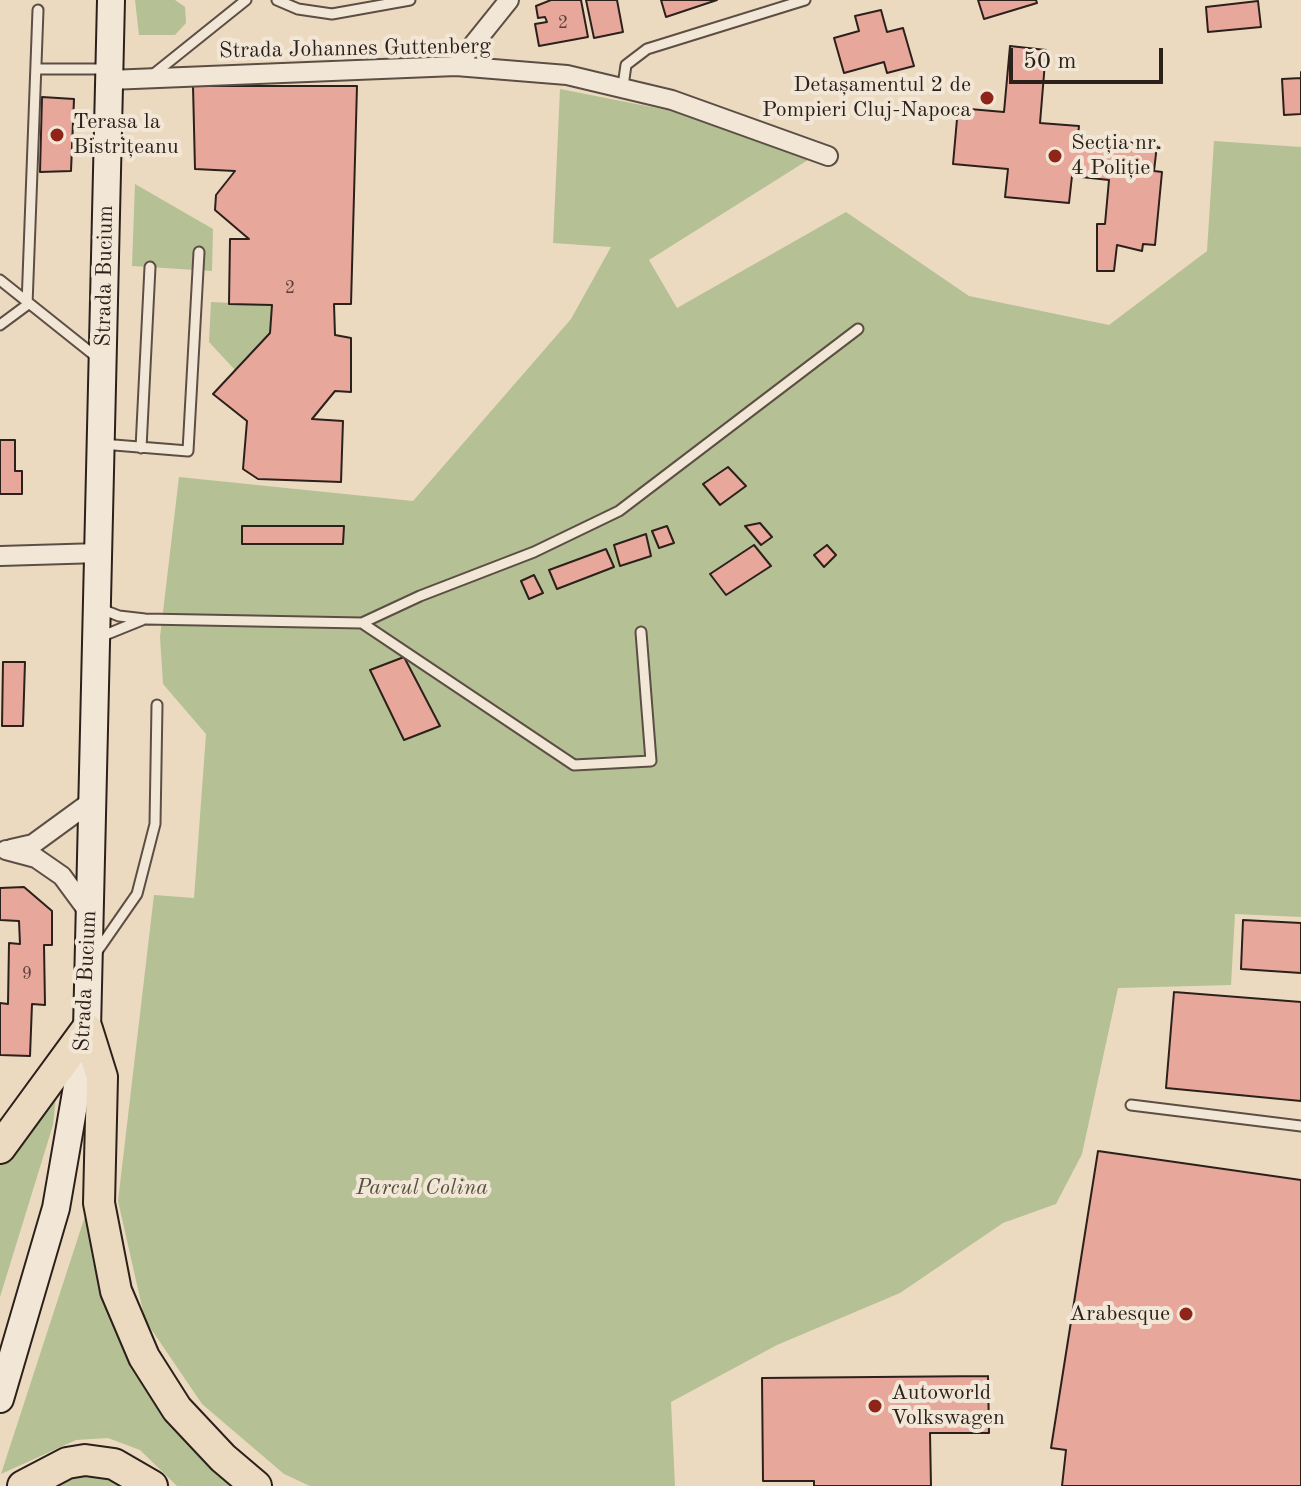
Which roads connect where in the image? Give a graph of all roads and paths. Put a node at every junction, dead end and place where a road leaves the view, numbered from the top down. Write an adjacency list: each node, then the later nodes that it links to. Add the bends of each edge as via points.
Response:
1 (111, 0): 12 (main road, Strada Bucium)
2 (246, 0): 13 (lane)
3 (277, 0): 8 (lane, via 320,14)
4 (379, 0): 8 (lane)
5 (410, 0): 8 (lane)
6 (509, 0): 10 (street)
7 (805, 0): 14 (lane, via 647,49 626,65)
8 (369, 8)
9 (38, 10): 11 (lane)
10 (456, 66): 13 (street, Strada Johannes Guttenberg); 14 (street, Strada Johannes Guttenberg, via 567,75)
11 (36, 69): 12 (lane); 19 (lane)
12 (109, 75): 13 (street, Strada Johannes Guttenberg); 22 (main road, Strada Bucium)
13 (147, 79)
14 (623, 86): 15 (street, Strada Johannes Guttenberg)
15 (828, 156)
16 (199, 252): 24 (lane, via 188,451)
17 (150, 267): 24 (lane)
18 (1, 282): 19 (lane)
19 (27, 305): 20 (lane); 22 (lane)
20 (0, 325)
21 (858, 329): 29 (lane, via 619,511)
22 (104, 364): 23 (main road, Strada Bucium)
23 (102, 444): 24 (lane); 25 (main road, Strada Bucium)
24 (141, 448)
25 (100, 553): 26 (street); 27 (main road, Strada Bucium)
26 (0, 556)
27 (97, 608): 28 (lane); 31 (main road, Strada Bucium)
28 (145, 619): 29 (lane); 31 (lane)
29 (362, 623): 30 (lane, via 574,765 651,761)
30 (641, 632)
31 (96, 639): 33 (main road, Strada Bucium)
32 (157, 705): 36 (lane, via 155,824 137,894)
33 (92, 801): 34 (street, via 33,844); 35 (main road, Strada Bucium)
34 (3, 850): 35 (street, via 36,858 62,876)
35 (90, 914): 36 (main road, Strada Bucium)
36 (89, 962): 37 (main road, Strada Bucium)
37 (87, 1029): 40 (main road); 41 (main road, Strada Bucium, via 56,1208); 44 (main road, via 102,1077 102,1231 120,1301 144,1357 177,1409)
38 (1131, 1105): 39 (lane)
39 (1301, 1126)
40 (0, 1148)
41 (0, 1399)
42 (23, 1486): 43 (main road, via 67,1463 85,1460 114,1464)
43 (152, 1486)
44 (256, 1486)

